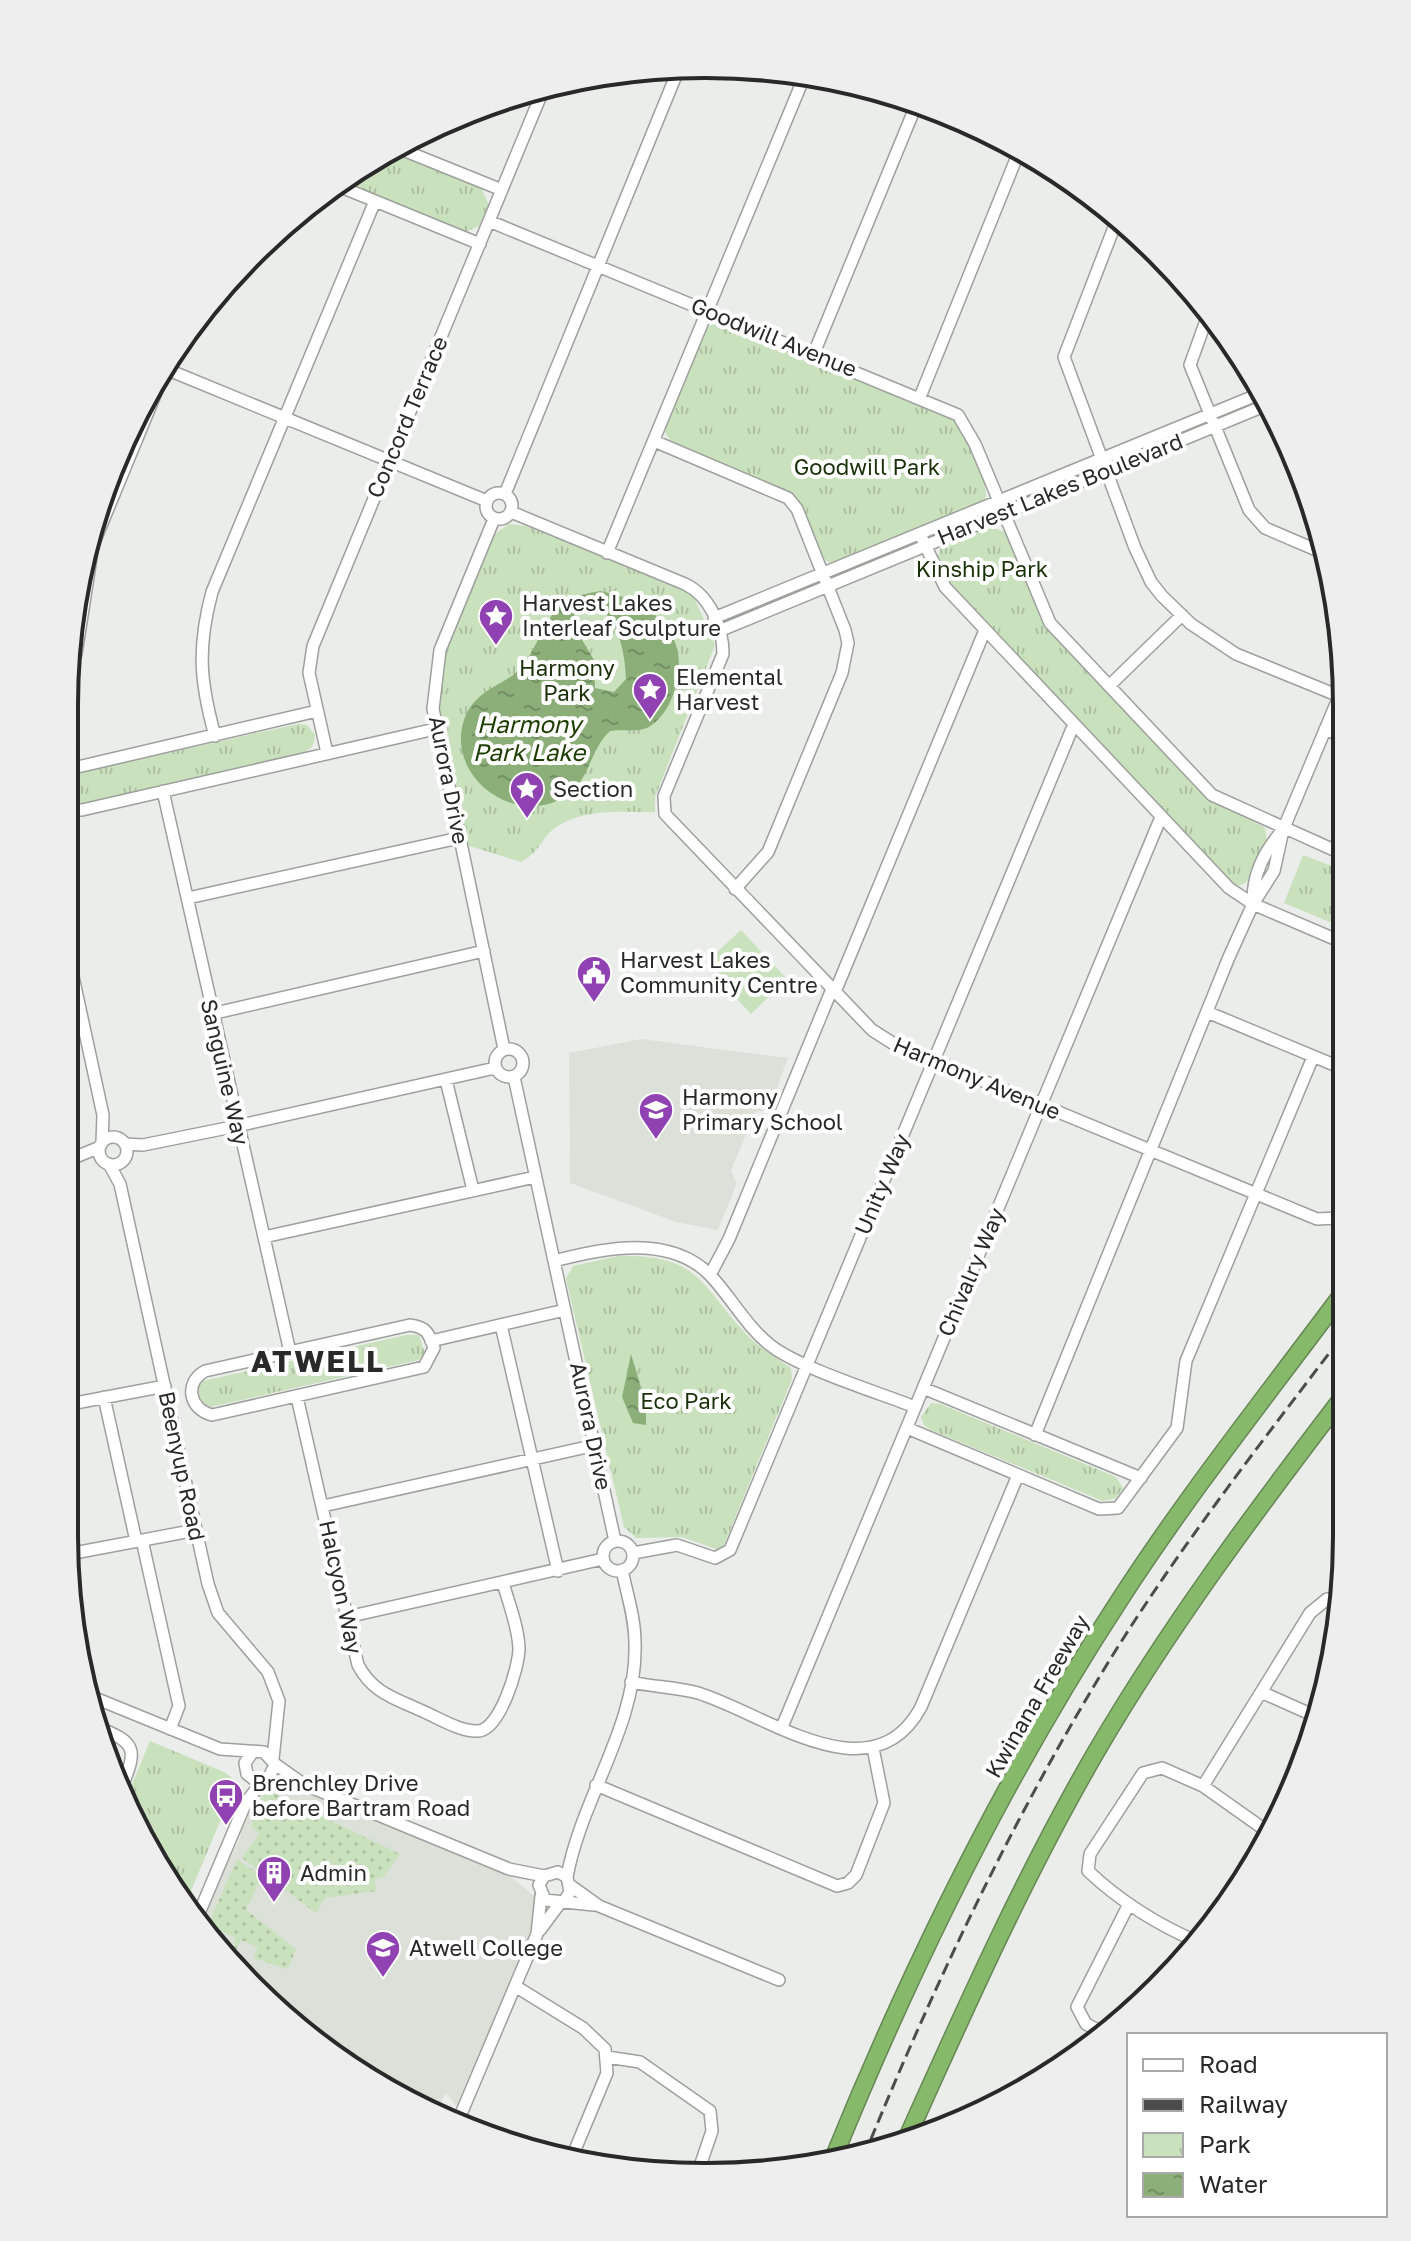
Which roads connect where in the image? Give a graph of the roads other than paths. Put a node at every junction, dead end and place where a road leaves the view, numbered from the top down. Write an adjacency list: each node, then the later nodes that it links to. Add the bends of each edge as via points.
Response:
1 (675, 79): 13 (street)
2 (801, 85): 14 (street)
3 (539, 100): 8 (street, Concord Terrace)
4 (913, 113): 16 (street)
5 (410, 152): 8 (street)
6 (1016, 160): 18 (street)
7 (349, 190): 9 (street)
8 (502, 190): 10 (street, Concord Terrace)
9 (375, 201): 12 (street); 21 (street)
10 (489, 221): 12 (street, Concord Terrace); 13 (street, Goodwill Avenue)
11 (1113, 229): 25 (street, via 1064,357)
12 (480, 244): 24 (street, Concord Terrace)
13 (597, 264): 14 (street, Goodwill Avenue); 26 (street)
14 (708, 310): 16 (street, Goodwill Avenue); 23 (street)
15 (1204, 326): 22 (street, via 1190,365)
16 (814, 353): 18 (street, Goodwill Avenue)
17 (175, 371): 21 (street)
18 (920, 397): 28 (street, Goodwill Avenue, via 949,409 966,424)
19 (1252, 398): 22 (street, Harvest Lakes Boulevard)
20 (1257, 407): 22 (street, Harvest Lakes Boulevard)
21 (285, 416): 24 (street); 47 (street, via 206,612 199,661)
22 (1211, 420): 25 (street, Harvest Lakes Boulevard); 32 (street, via 1255,520)
23 (654, 441): 33 (street); 34 (street, via 788,498)
24 (390, 461): 27 (street); 42 (street, Concord Terrace, via 313,646 309,673)
25 (1103, 465): 28 (street, Harvest Lakes Boulevard); 35 (street, via 1151,582)
26 (505, 494): 27 (street, via 494,493); 29 (street, via 512,502)
27 (487, 501): 30 (street, via 486,511)
28 (1000, 506): 31 (street, Harvest Lakes Boulevard); 39 (street, Goodwill Avenue, via 1044,613)
29 (511, 512): 30 (street); 33 (street, Harmony Avenue)
30 (494, 519): 44 (street, Aurora Drive, via 440,650)
31 (922, 539): 34 (street, Harvest Lakes Boulevard); 37 (street, via 945,587)
32 (1313, 549)
33 (607, 553): 36 (street, Harmony Avenue, via 695,589)
34 (825, 579): 36 (street, Harvest Lakes Boulevard); 38 (street, Harvest Lakes Boulevard); 56 (street, via 848,643 842,673 768,852)
35 (1182, 615): 39 (street); 40 (street, via 1236,654)
36 (714, 618): 38 (street, Harmony Avenue)
37 (985, 630): 43 (street); 61 (street)
38 (719, 631): 56 (street, Harmony Avenue, via 720,663 664,806 677,829)
39 (1109, 686): 53 (street, Goodwill Avenue, via 1212,795)
40 (1333, 693)
41 (1333, 710): 45 (street)
42 (317, 711): 47 (street); 48 (street, Concord Terrace)
43 (1074, 724): 52 (street); 67 (street, Unity Way)
44 (435, 729): 48 (street); 54 (street, Aurora Drive)
45 (1325, 729): 46 (street); 53 (street)
46 (1333, 733)
47 (215, 736): 49 (street)
48 (327, 753): 50 (street)
49 (78, 767)
50 (163, 791): 51 (street); 57 (street, Sanguine Way)
51 (78, 810)
52 (1161, 817): 58 (street, via 1229,888); 72 (street, Chivalry Way)
53 (1283, 830): 55 (street, Goodwill Avenue); 58 (street, via 1274,871)
54 (459, 838): 57 (street); 60 (street, Aurora Drive)
55 (1333, 850)
56 (735, 889): 61 (street, Harmony Avenue)
57 (188, 898): 64 (street, Sanguine Way)
58 (1253, 904): 59 (street); 62 (street)
59 (1333, 938)
60 (484, 951): 64 (street); 65 (street, Aurora Drive)
61 (834, 990): 67 (street, Harmony Avenue, via 881,1037); 86 (street)
62 (1207, 1012): 66 (street); 76 (street)
63 (78, 1013): 73 (street, Beenyup Road)
64 (211, 1014): 74 (street, Sanguine Way)
65 (504, 1049): 69 (street); 70 (street, via 516,1051 523,1060)
66 (1313, 1057): 68 (street); 82 (street)
67 (935, 1061): 72 (street, Harmony Avenue); 92 (street, Unity Way)
68 (1333, 1065)
69 (495, 1068): 70 (street); 71 (street)
70 (514, 1077): 80 (street, Aurora Drive)
71 (446, 1080): 74 (street); 81 (street)
72 (1041, 1105): 76 (street, Harmony Avenue); 94 (street, Chivalry Way)
73 (103, 1115): 75 (street, Beenyup Road); 77 (street, Beenyup Road)
74 (237, 1126): 77 (street); 84 (street, Sanguine Way)
75 (101, 1145): 77 (street, Beenyup Road); 77 (street, via 109,1138); 78 (street)
76 (1150, 1151): 82 (street, Harmony Avenue); 101 (street)
77 (117, 1154): 78 (street); 93 (street, Beenyup Road)
78 (83, 1157): 79 (street)
79 (78, 1158)
80 (535, 1177): 81 (street); 85 (street, Aurora Drive)
81 (473, 1190): 84 (street)
82 (1256, 1194): 83 (street, Harmony Avenue, via 1317,1219); 105 (street, via 1186,1361 1177,1428)
83 (1333, 1218)
84 (264, 1237): 91 (street, Sanguine Way)
85 (554, 1261): 86 (street, via 592,1251 641,1248 677,1255); 88 (street, Aurora Drive)
86 (710, 1275): 92 (street, via 771,1346)
87 (1333, 1306): 156 (highway, Kwinana Freeway, via 1189,1499 1039,1732 953,1887)
88 (565, 1310): 89 (street); 102 (street, Aurora Drive)
89 (501, 1325): 90 (street); 103 (street)
90 (431, 1341): 91 (street, via 421,1326 410,1325); 96 (street, via 431,1358 424,1367)
91 (290, 1352): 96 (street, via 205,1371 196,1376 192,1401 200,1412 212,1415)
92 (808, 1364): 98 (street); 111 (street, Unity Way, via 728,1553 715,1558 677,1545)
93 (165, 1386): 95 (street); 107 (street, Beenyup Road)
94 (923, 1388): 98 (street, Chivalry Way); 101 (street)
95 (104, 1397): 97 (street); 108 (street)
96 (297, 1397): 106 (street, Halcyon Way)
97 (78, 1402)
98 (915, 1407): 100 (street, Chivalry Way)
99 (1333, 1410): 154 (highway, via 1172,1630 1095,1753 1009,1919)
100 (907, 1428): 104 (street); 122 (street, Chivalry Way)
101 (1035, 1435): 105 (street)
102 (596, 1445): 103 (street); 109 (street, Aurora Drive)
103 (532, 1460): 106 (street); 114 (street)
104 (1018, 1475): 105 (street, via 1108,1510 1118,1508); 126 (street, via 913,1723 895,1740)
105 (1141, 1478)
106 (323, 1506): 117 (street, Halcyon Way)
107 (196, 1530): 108 (street); 124 (street, Beenyup Road, via 218,1613 268,1672 279,1701)
108 (139, 1541): 110 (street); 123 (street, via 179,1706)
109 (615, 1541): 111 (street, via 625,1542); 112 (street, via 607,1545)
110 (78, 1552)
111 (633, 1553): 113 (street, via 630,1566)
112 (603, 1559): 113 (street, via 608,1567); 114 (street)
113 (622, 1570): 118 (street, via 634,1628)
114 (558, 1571): 115 (street)
115 (503, 1583): 117 (street); 117 (street, Halcyon Way, via 519,1651 498,1717 479,1731 382,1693 367,1682)
116 (1330, 1599): 119 (street, via 1310,1613)
117 (347, 1617)
118 (631, 1682): 122 (street, via 699,1693); 134 (street)
119 (1261, 1692): 121 (street); 135 (street)
120 (100, 1700): 123 (street)
121 (1307, 1713)
122 (782, 1727): 126 (street, via 825,1745)
123 (170, 1729): 127 (street)
124 (275, 1730): 128 (street); 129 (street, Beenyup Road)
125 (109, 1732): 131 (street, via 131,1746 134,1758)
126 (873, 1748): 134 (street, via 884,1803 856,1875 837,1886)
127 (220, 1749): 128 (street); 130 (street)
128 (255, 1752): 129 (street); 130 (street)
129 (274, 1762): 132 (street, Beenyup Road); 133 (street)
130 (246, 1771): 132 (street); 136 (street)
131 (126, 1777)
132 (265, 1781): 133 (street); 136 (street, Beenyup Road)
133 (303, 1784): 139 (street)
134 (596, 1785): 138 (street)
135 (1203, 1786): 137 (street); 144 (street, via 1162,1768 1143,1773 1090,1854 1088,1871)
136 (246, 1802): 146 (street)
137 (1261, 1827)
138 (573, 1842): 140 (street); 141 (street)
139 (509, 1869): 140 (street); 142 (street)
140 (549, 1874): 141 (street); 142 (street)
141 (569, 1882): 143 (street); 145 (street)
142 (540, 1893): 143 (street, via 549,1902); 147 (street)
143 (562, 1901): 145 (street); 147 (street)
144 (1129, 1904): 148 (street); 151 (street, via 1077,2007 1078,2016)
145 (599, 1906): 149 (street)
146 (201, 1908)
147 (537, 1934): 150 (street)
148 (1187, 1936)
149 (779, 1980)
150 (515, 1986): 152 (street, via 594,2037); 153 (street)
151 (1093, 2028)
152 (607, 2057): 155 (street, via 607,2073); 157 (street, via 640,2062 710,2111 712,2131)
153 (461, 2113)
154 (911, 2128)
155 (575, 2149)
156 (837, 2149)
157 (701, 2163)

